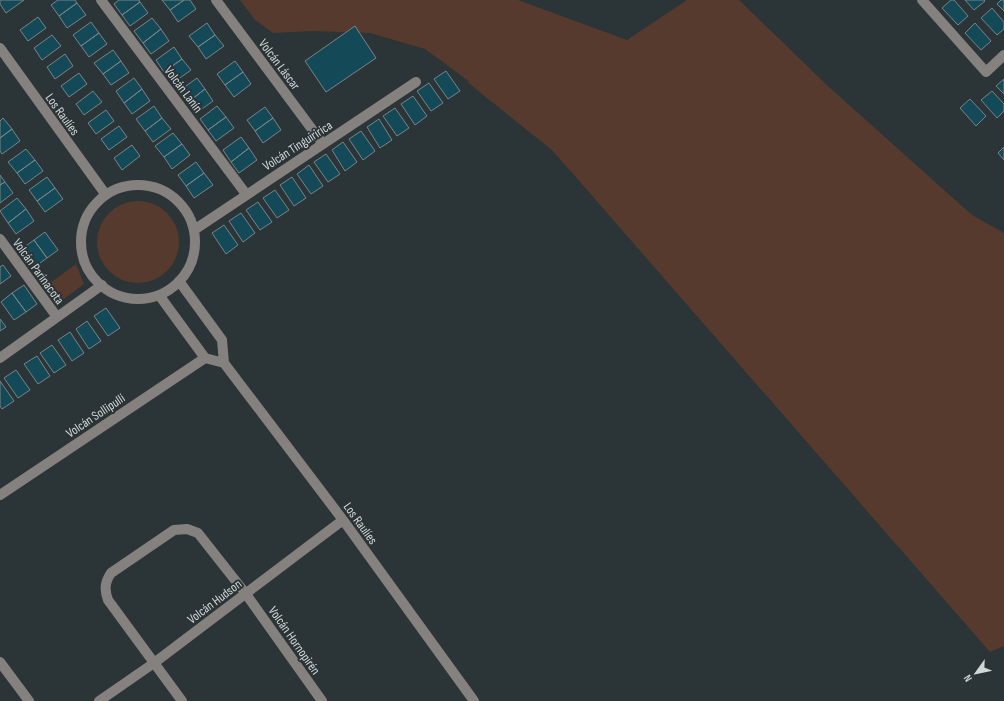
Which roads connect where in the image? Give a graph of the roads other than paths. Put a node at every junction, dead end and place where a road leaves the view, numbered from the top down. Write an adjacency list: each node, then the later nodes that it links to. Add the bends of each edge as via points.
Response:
1 (101, 0): 9 (street, Volcán Lanín)
2 (216, 0): 8 (street, Volcán Láscar)
3 (922, 0): 5 (street, via 986,72)
4 (0, 48): 6 (street, Los Raulíes)
5 (1004, 55)
6 (4, 62): 10 (street, Los Raulíes)
7 (416, 82): 8 (street, Volcán Tinguiririca)
8 (323, 144): 9 (street, Volcán Tinguiririca)
9 (246, 194): 11 (street, Volcán Tinguiririca)
10 (106, 195): 11 (street, via 121,187 155,187 183,206); 14 (street, via 93,207 82,234 85,262)
11 (194, 230): 13 (street, via 193,258 190,267)
12 (0, 239): 16 (street, Volcán Parinacota)
13 (179, 281): 15 (street); 19 (street, via 222,340)
14 (102, 285): 15 (street, via 118,295 127,297 145,298); 16 (street)
15 (159, 295): 18 (street)
16 (57, 317): 17 (street)
17 (0, 358)
18 (205, 358): 19 (street); 20 (street, Volcán Sollipulli)
19 (224, 363): 21 (street, Los Raulíes)
20 (0, 495)
21 (343, 520): 22 (street, Volcán Hudson); 29 (street, Los Raulíes)
22 (246, 594): 24 (street, Volcán Hudson); 24 (street, Volcán Hornopirén, via 198,533 186,529 174,530 111,573 105,586 108,600); 28 (street, Volcán Hornopirén)
23 (0, 662): 25 (street)
24 (154, 663): 26 (street, Volcán Hudson); 27 (street, Volcán Hornopirén)
25 (29, 701)
26 (99, 701)
27 (182, 701)
28 (322, 701)
29 (474, 701)

